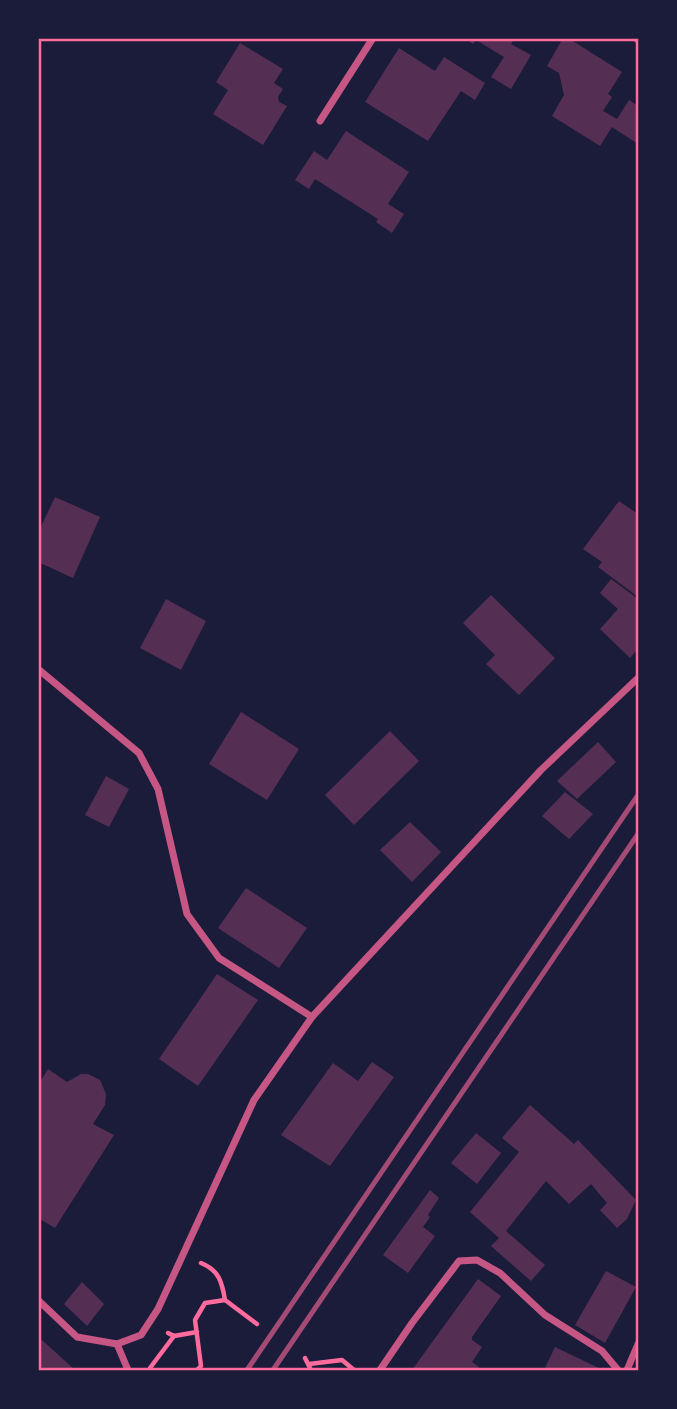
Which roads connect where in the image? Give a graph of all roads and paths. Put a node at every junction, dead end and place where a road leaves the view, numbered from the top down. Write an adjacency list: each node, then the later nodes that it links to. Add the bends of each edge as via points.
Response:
1 (373, 38): 2 (street)
2 (320, 121)
3 (38, 669): 5 (street, via 139,753 158,789 187,914 219,958)
4 (639, 678): 5 (street, via 541,769)
5 (312, 1017): 11 (street, via 254,1100 158,1309 141,1335)
6 (205, 1264): 8 (path, via 217,1272)
7 (38, 1300): 11 (street, via 77,1337)
8 (225, 1300): 9 (path); 10 (path, via 205,1303 195,1320)
9 (257, 1324)
10 (197, 1332): 15 (path, via 174,1336); 17 (path, via 201,1366)
11 (117, 1344): 16 (street)
12 (639, 1344): 22 (street)
13 (305, 1358): 14 (path)
14 (309, 1364): 18 (path); 19 (path, via 342,1360)
15 (150, 1368)
16 (128, 1370)
17 (197, 1370)
18 (311, 1370)
19 (354, 1370)
20 (380, 1370): 21 (street, via 459,1261 477,1260 500,1273 545,1315 601,1352)
21 (618, 1370)
22 (627, 1370)

